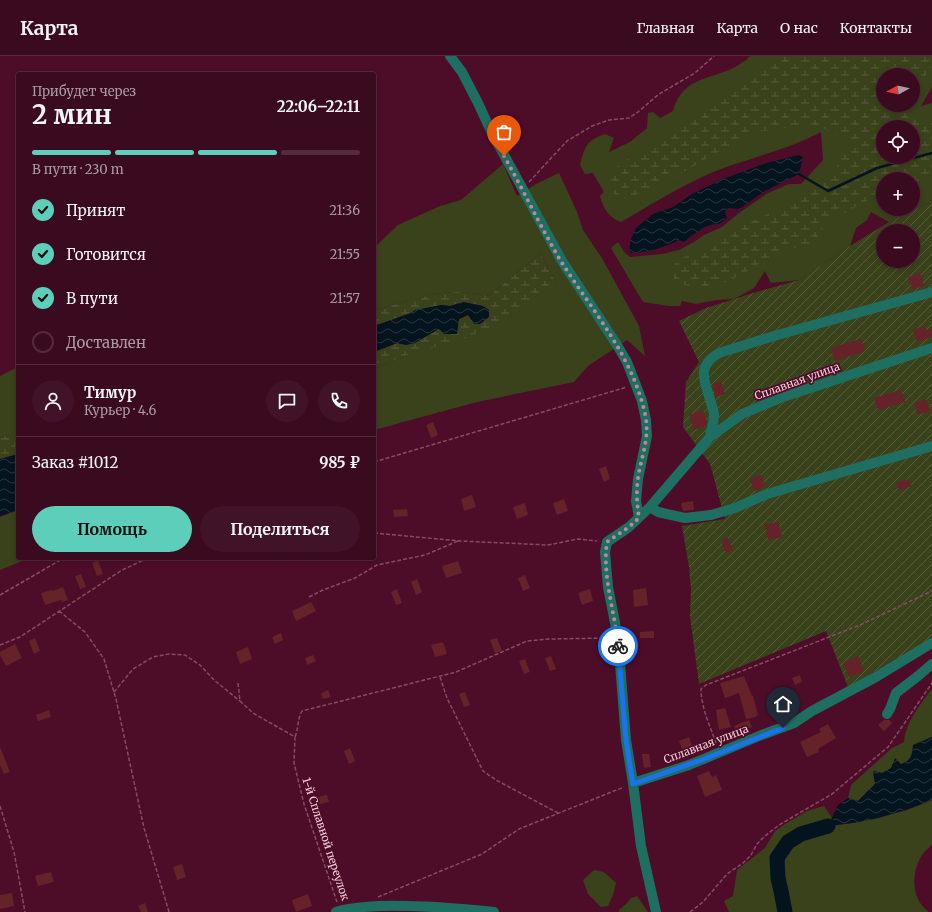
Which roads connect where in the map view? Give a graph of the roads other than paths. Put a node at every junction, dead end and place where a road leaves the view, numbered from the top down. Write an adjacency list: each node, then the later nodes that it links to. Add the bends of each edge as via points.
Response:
1 (450, 56): 7 (street, via 462,72 491,132 562,261 627,362 642,401 646,420 647,436 636,501)
2 (932, 292): 4 (street, via 774,336 719,353 711,358 703,370 714,414)
3 (932, 348): 4 (street, Сплавная улица, via 782,397 742,414)
4 (710, 437): 6 (street, Сплавная улица)
5 (932, 446): 6 (street, via 767,494 711,515 685,518)
6 (650, 508): 7 (street, Сплавная улица)
7 (639, 518): 11 (street, Сплавная улица, via 607,542 606,552 608,587 618,638 626,740)
8 (932, 643): 11 (street, Сплавная улица, via 856,688 812,710 794,723 689,765)
9 (932, 664): 10 (street, via 896,693)
10 (887, 714)
11 (633, 784): 14 (street, via 641,846)
12 (338, 911): 13 (street, via 361,907 402,906)
13 (494, 912)
14 (656, 912)

